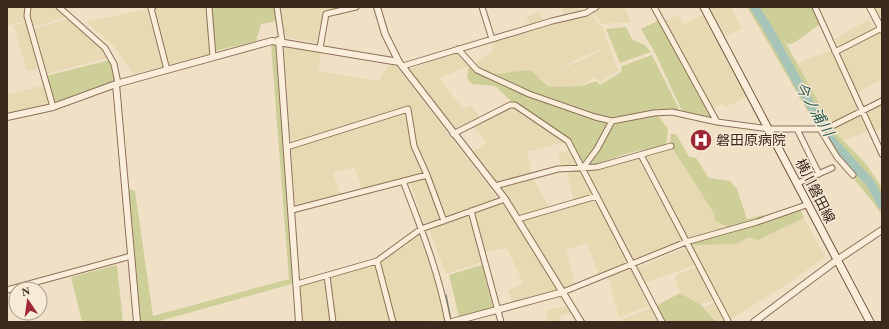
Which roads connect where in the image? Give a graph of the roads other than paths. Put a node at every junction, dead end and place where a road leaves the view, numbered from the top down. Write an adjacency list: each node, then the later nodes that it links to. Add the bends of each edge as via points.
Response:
1 (28, 7): 26 (street, via 27,16)
2 (59, 7): 24 (street, via 105,48 114,64)
3 (153, 7): 23 (street, via 151,8)
4 (209, 7): 21 (street)
5 (277, 7): 17 (street)
6 (356, 7): 14 (street)
7 (377, 7): 22 (street, via 385,34)
8 (482, 7): 16 (street)
9 (596, 7): 16 (street, via 586,13)
10 (654, 7): 30 (street)
11 (704, 7): 31 (main road, 横川磐田線)
12 (815, 7): 20 (street)
13 (870, 7): 15 (street)
14 (341, 9): 18 (street, via 326,14)
15 (882, 29): 20 (street)
16 (492, 39): 19 (street)
17 (281, 41): 18 (street); 21 (street, via 272,40); 36 (street)
18 (320, 48): 22 (street)
19 (458, 49): 22 (street); 29 (street, via 477,70 529,94)
20 (835, 52): 27 (street)
21 (213, 57): 23 (street)
22 (401, 64): 34 (street)
23 (167, 70): 24 (street)
24 (117, 84): 26 (street); 57 (street)
25 (882, 101): 27 (street)
26 (53, 107): 28 (street)
27 (863, 111): 33 (street); 37 (street)
28 (7, 117)
29 (612, 121): 30 (street, via 672,112); 40 (street, via 597,149)
30 (718, 122): 31 (street)
31 (769, 130): 32 (street); 45 (main road, 横川磐田線)
32 (797, 130): 33 (street); 41 (street)
33 (820, 130): 43 (street, via 837,158)
34 (453, 134): 40 (street, via 510,105 515,105 568,142); 46 (street)
35 (671, 146): 38 (street)
36 (287, 147): 42 (street, via 408,109 414,146); 50 (street)
37 (882, 154)
38 (641, 155): 40 (street); 56 (street)
39 (832, 168): 41 (street)
40 (582, 169): 46 (street, via 558,169); 47 (street)
41 (819, 174): 45 (street)
42 (427, 175): 44 (street); 53 (street)
43 (853, 175)
44 (403, 181): 50 (street); 54 (street)
45 (798, 183): 49 (main road, 横川磐田線)
46 (495, 186): 48 (street)
47 (596, 196): 52 (street); 60 (street)
48 (505, 199): 51 (street); 52 (street)
49 (809, 204): 56 (street); 58 (main road, 横川磐田線)
50 (292, 210): 62 (street)
51 (471, 211): 53 (street); 65 (street)
52 (518, 219): 64 (street)
53 (444, 221): 54 (street)
54 (421, 229): 59 (street); 71 (street, via 442,288)
55 (882, 230): 58 (street)
56 (686, 242): 60 (street); 66 (street)
57 (131, 256): 63 (street); 67 (street)
58 (838, 260): 76 (street); 77 (main road, 横川磐田線)
59 (377, 261): 61 (street); 70 (street)
60 (632, 265): 64 (street); 75 (street)
61 (327, 276): 62 (street); 69 (street)
62 (297, 284): 68 (street)
63 (7, 290)
64 (563, 292): 65 (street); 74 (street)
65 (498, 310): 72 (street); 73 (street)
66 (728, 321)
67 (137, 322)
68 (299, 322)
69 (333, 322)
70 (393, 322)
71 (448, 322)
72 (453, 322)
73 (501, 322)
74 (581, 322)
75 (662, 322)
76 (754, 322)
77 (870, 322)

